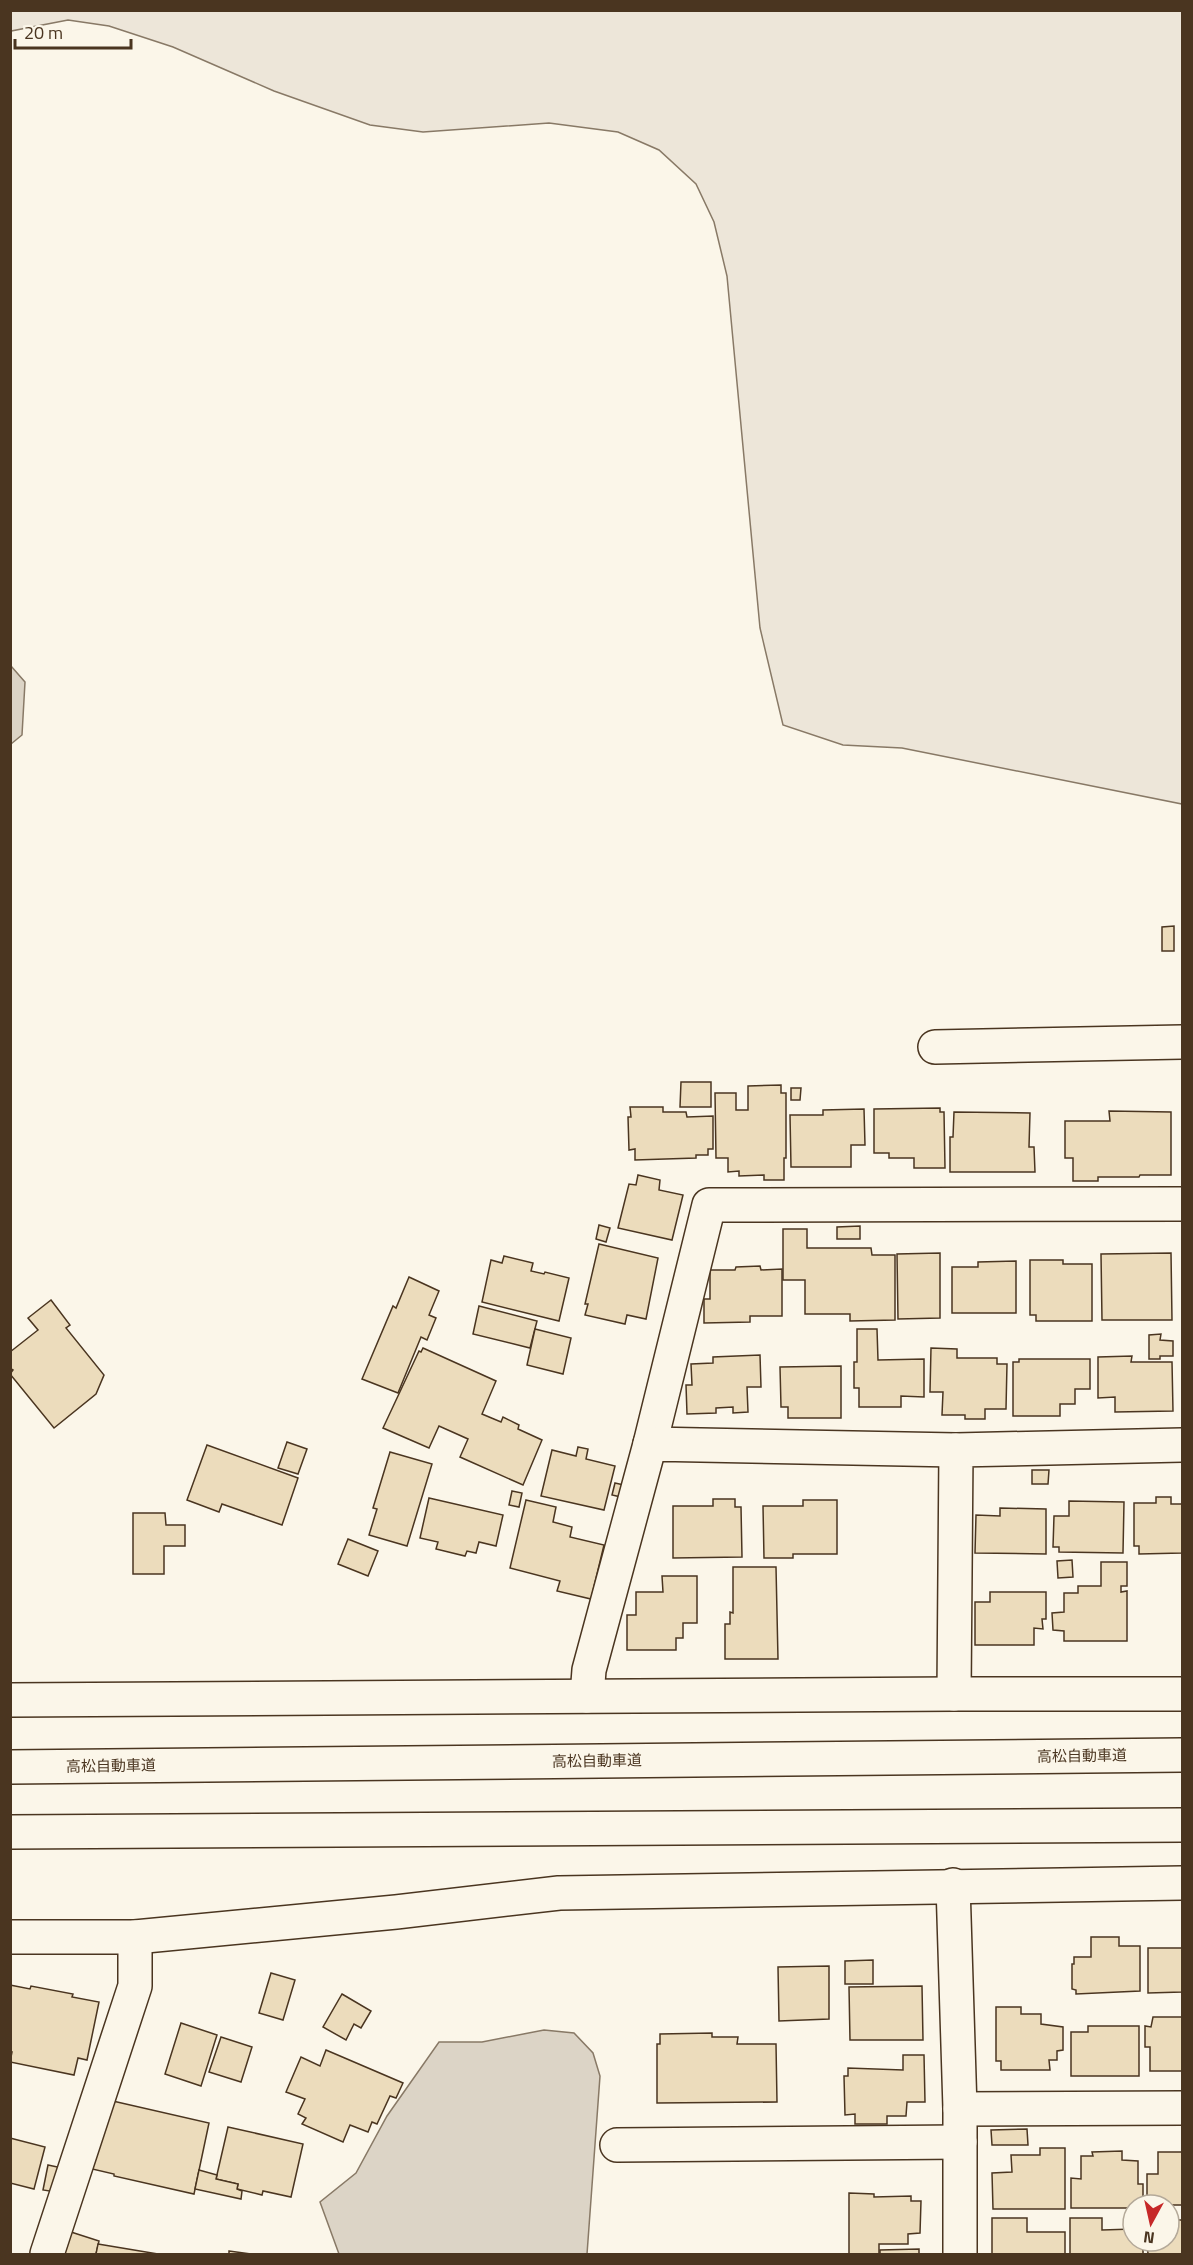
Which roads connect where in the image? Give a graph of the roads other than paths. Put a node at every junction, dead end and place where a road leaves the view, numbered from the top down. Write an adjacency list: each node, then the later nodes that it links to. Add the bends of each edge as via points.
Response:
1 (1182, 1042): 2 (main road)
2 (935, 1047)
3 (1182, 1204): 4 (main road, via 709,1205)
4 (650, 1444): 6 (main road); 9 (main road, via 589,1670)
5 (1182, 1446): 6 (main road)
6 (956, 1450): 7 (main road)
7 (954, 1694): 8 (main road); 9 (main road)
8 (1182, 1694)
9 (587, 1696): 10 (main road)
10 (10, 1700)
11 (1182, 1755): 12 (main road, 高松自動車道)
12 (10, 1767)
13 (1182, 1825): 14 (main road)
14 (10, 1832)
15 (1182, 1883): 16 (main road)
16 (953, 1885): 18 (main road, via 559,1893); 20 (main road)
17 (10, 1937): 18 (main road)
18 (135, 1937): 23 (main road, via 135,1986)
19 (1182, 2108): 20 (main road)
20 (960, 2109): 21 (main road)
21 (960, 2142): 22 (main road); 24 (main road)
22 (617, 2145)
23 (46, 2254)
24 (960, 2254)

